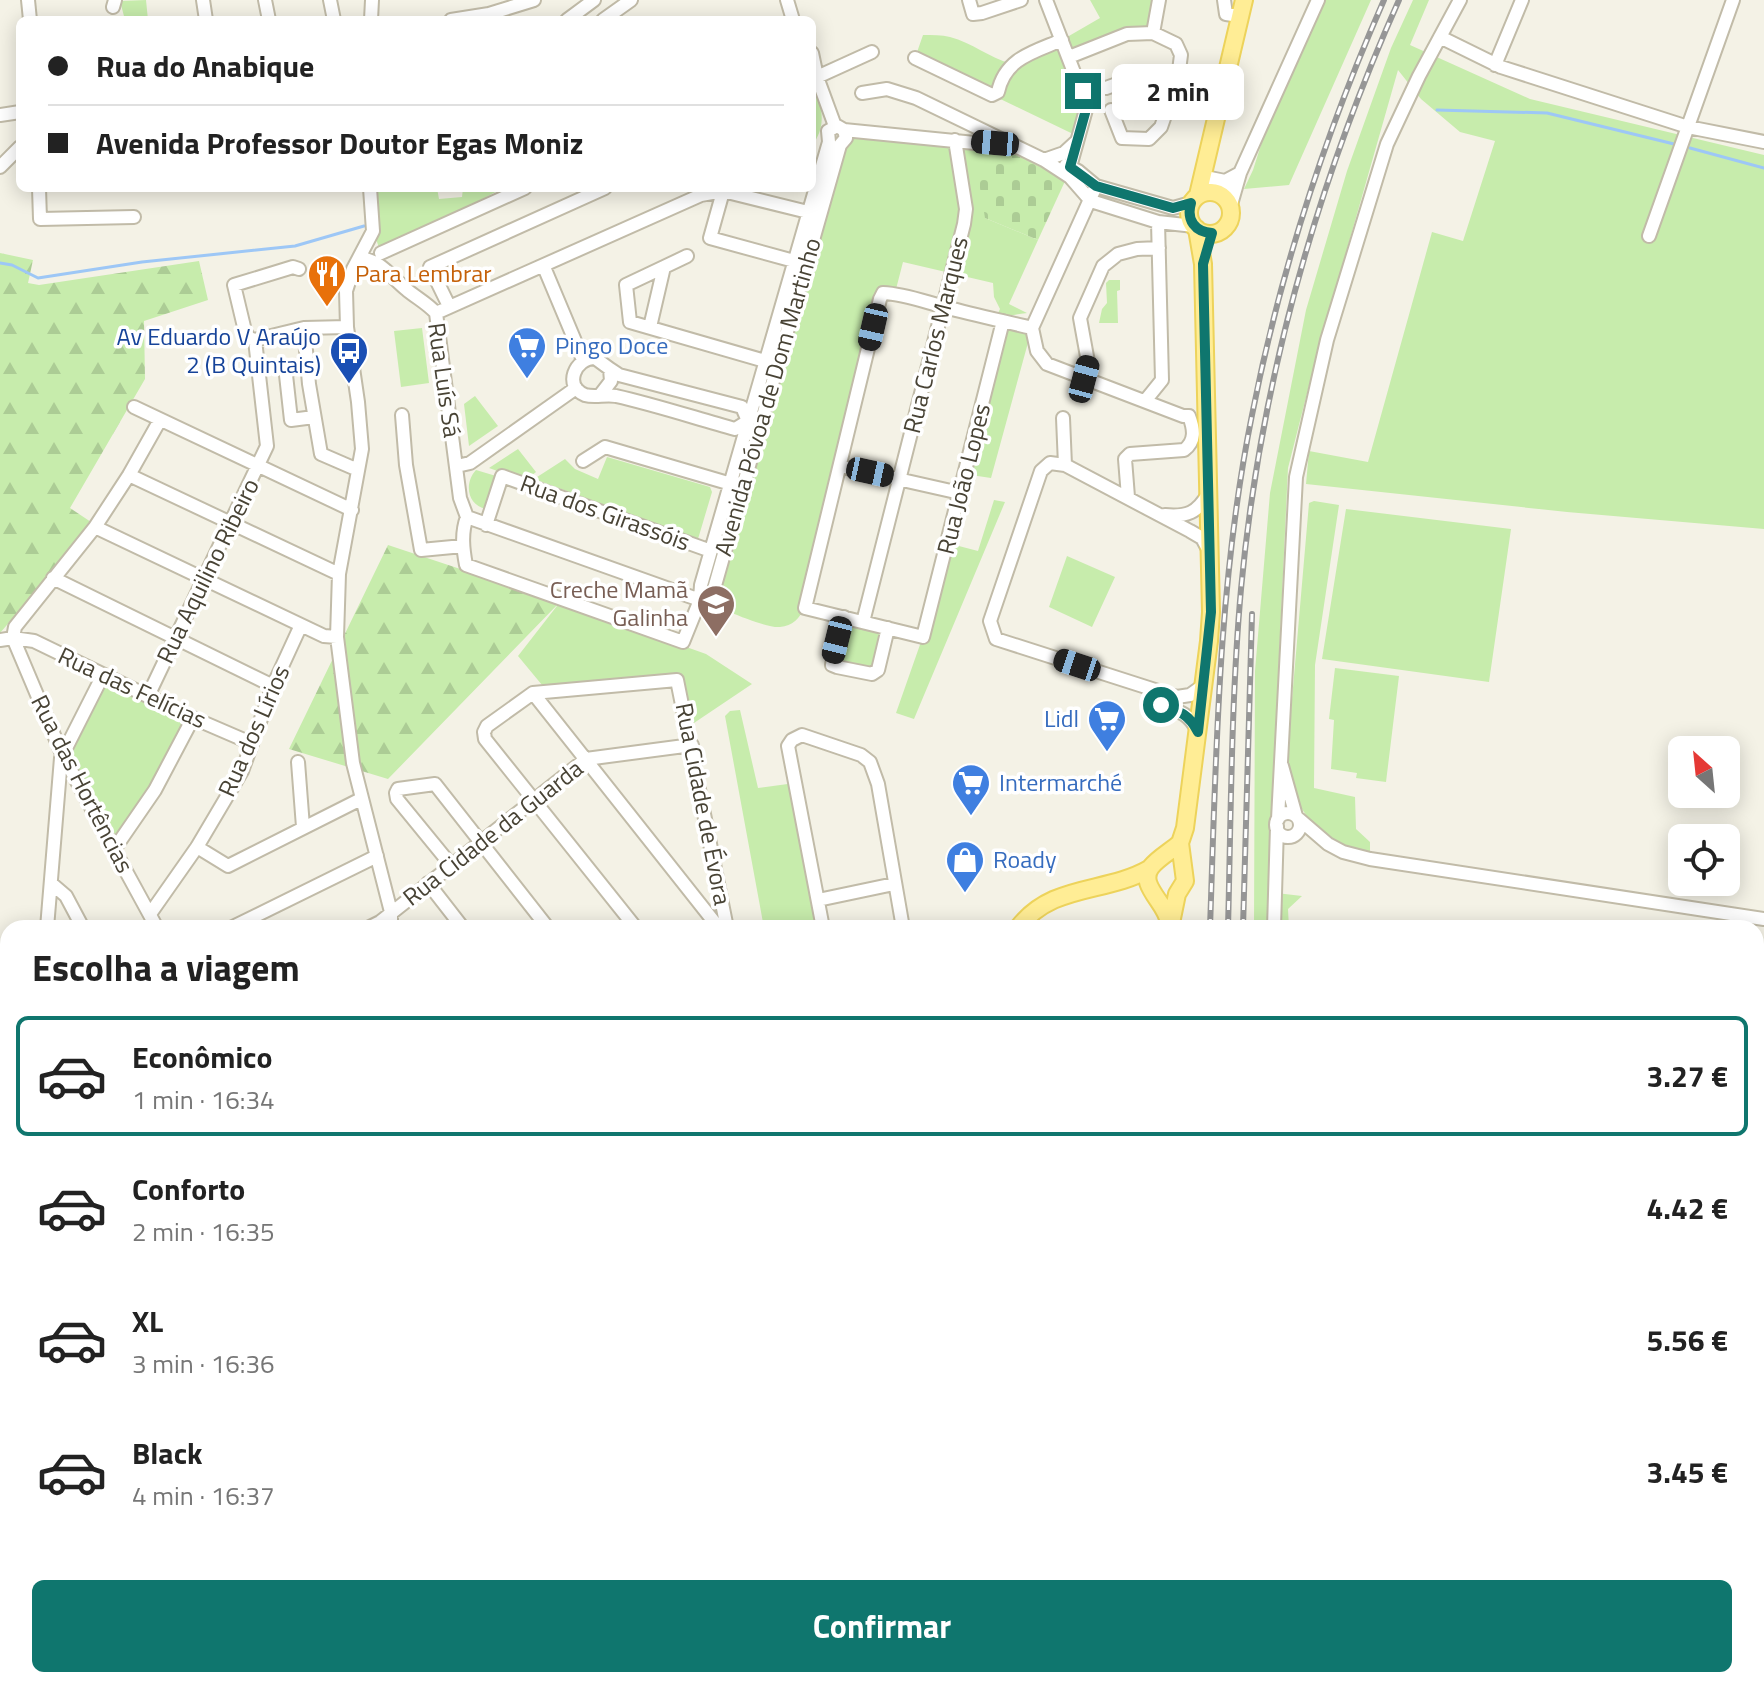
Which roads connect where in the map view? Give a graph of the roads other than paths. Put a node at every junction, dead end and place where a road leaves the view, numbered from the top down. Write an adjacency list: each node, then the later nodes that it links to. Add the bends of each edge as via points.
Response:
1 (534, 0): 15 (street)
2 (594, 0): 16 (street)
3 (631, 0): 17 (street)
4 (969, 0): 5 (street, via 973,14)
5 (1021, 0)
6 (1046, 0): 20 (street)
7 (1146, 0): 13 (street)
8 (1224, 0): 14 (street, via 1226,14)
9 (1318, 0): 41 (street)
10 (1460, 0): 19 (street)
11 (1522, 0): 24 (street)
12 (1733, 0): 31 (street)
13 (1158, 5): 18 (street)
14 (1242, 8): 43 (main road)
15 (492, 16)
16 (572, 16)
17 (609, 16)
18 (1153, 33): 22 (street, via 1127,34); 28 (street, via 1176,44 1181,55)
19 (1440, 37): 24 (street); 138 (street, via 1387,144 1327,340 1296,477)
20 (1062, 40): 22 (street); 23 (street, via 1010,64 992,95)
21 (872, 52): 25 (street)
22 (1069, 57): 39 (street, via 1087,106)
23 (915, 58)
24 (1495, 65): 31 (street)
25 (816, 73)
26 (816, 75): 32 (street)
27 (1106, 88): 28 (street, via 1136,77)
28 (1174, 89): 30 (street, via 1161,127 1149,139 1122,138)
29 (862, 93): 36 (street, via 887,89 916,98)
30 (1111, 110)
31 (1688, 127): 34 (street); 60 (street)
32 (840, 128): 33 (street); 35 (street, via 828,131)
33 (955, 140): 36 (street); 71 (street, Rua Carlos Marques, via 966,209)
34 (1764, 142)
35 (835, 144): 38 (street, Avenida Póvoa de Dom Martinho); 55 (street, Avenida Póvoa de Dom Martinho)
36 (1015, 147): 39 (street)
37 (16, 151): 40 (street)
38 (817, 162)
39 (1067, 165): 42 (street); 54 (street)
40 (0, 167)
41 (1240, 173): 43 (street); 43 (street)
42 (1096, 186): 43 (street, via 1173,208); 54 (street)
43 (1210, 191): 58 (main road, via 1189,215); 58 (main road, via 1226,225)
44 (39, 192): 56 (street, via 40,219)
45 (370, 192): 59 (street)
46 (516, 192): 62 (street)
47 (596, 192): 70 (street, via 430,267)
48 (682, 192): 53 (street)
49 (717, 192): 53 (street)
50 (723, 192): 65 (street, via 710,238)
51 (732, 192): 55 (street)
52 (815, 192): 55 (street, Avenida Póvoa de Dom Martinho)
53 (686, 201): 66 (street)
54 (1091, 201): 57 (street); 77 (street)
55 (814, 214): 65 (street, Avenida Póvoa de Dom Martinho); 80 (street, Avenida Póvoa de Dom Martinho)
56 (134, 217)
57 (1158, 222): 58 (street); 61 (street)
58 (1201, 229): 103 (main road)
59 (373, 231): 62 (street); 64 (street)
60 (1649, 236)
61 (1159, 248): 82 (street, via 1118,254 1103,266 1080,318 1088,362); 86 (street, via 1162,380)
62 (381, 253): 68 (street)
63 (687, 256): 67 (street)
64 (359, 258): 68 (street); 74 (street, via 346,291)
65 (794, 261): 80 (street, Avenida Póvoa de Dom Martinho)
66 (544, 267): 70 (street); 79 (street)
67 (664, 267): 75 (street); 75 (street, via 626,285 630,322)
68 (386, 268): 72 (street, Rua Luís Sá)
69 (299, 269): 78 (street, via 234,285 245,331)
70 (449, 306): 72 (street)
71 (942, 307): 73 (street); 96 (street, via 883,293); 100 (street, Rua Carlos Marques)
72 (436, 313): 95 (street, Rua Luís Sá)
73 (1003, 321): 77 (street); 102 (street, Rua João Lopes)
74 (347, 327): 76 (street); 98 (street, via 361,424)
75 (650, 327): 80 (street)
76 (304, 328): 78 (street); 83 (street)
77 (1032, 328): 82 (street, via 1037,351 1047,364)
78 (255, 340): 97 (street, Rua Aquilino Ribeiro, via 267,446)
79 (583, 360): 81 (street, via 601,360); 84 (street, via 573,376)
80 (771, 362): 92 (street, Avenida Póvoa de Dom Martinho)
81 (610, 369): 85 (street, via 611,381); 92 (street, via 742,407)
82 (1084, 379): 86 (street)
83 (309, 384): 89 (street); 89 (street, via 287,382 291,420)
84 (576, 388): 85 (street, via 590,396); 95 (street, via 470,463)
85 (601, 394): 92 (street, via 735,429)
86 (1145, 401): 104 (street, via 1189,416 1193,440 1184,450 1130,454 1125,459)
87 (134, 407): 91 (street)
88 (402, 415): 111 (street, via 421,550)
89 (314, 417): 98 (street, via 321,454)
90 (1063, 418): 94 (street)
91 (160, 420): 97 (street); 99 (street)
92 (754, 423): 101 (street, Avenida Póvoa de Dom Martinho)
93 (583, 461): 101 (street, via 605,447)
94 (1065, 465): 104 (street); 128 (street, via 1050,463 1041,471 990,621 996,639)
95 (457, 466): 107 (street, Rua Luís Sá)
96 (840, 466): 100 (street); 118 (street, via 805,608)
97 (259, 467): 105 (street); 108 (street, Rua Aquilino Ribeiro)
98 (358, 470): 105 (street)
99 (129, 475): 108 (street); 110 (street)
100 (900, 478): 102 (street); 119 (street, Rua Carlos Marques)
101 (736, 485): 112 (street, Avenida Póvoa de Dom Martinho); 117 (street, Avenida Póvoa de Dom Martinho, via 714,589)
102 (960, 493): 121 (street, Rua João Lopes, via 923,637)
103 (1208, 494): 106 (street, via 1194,512); 113 (main road)
104 (1128, 497): 106 (street)
105 (352, 510): 114 (street)
106 (1163, 514): 113 (street, via 1202,538)
107 (467, 517): 109 (street); 111 (street)
108 (230, 523): 114 (street); 116 (street, Rua Aquilino Ribeiro)
109 (486, 525): 112 (street, Rua dos Girassóis, via 502,476); 117 (street)
110 (95, 527): 115 (street); 116 (street)
111 (463, 546): 117 (street, via 466,565 683,642)
112 (711, 551): 117 (street, Avenida Póvoa de Dom Martinho)
113 (1210, 552): 126 (main road)
114 (339, 574): 122 (street)
115 (53, 578): 123 (street); 124 (street)
116 (203, 579): 120 (street); 123 (street, Rua Aquilino Ribeiro)
117 (700, 600)
118 (844, 617): 119 (street); 121 (street, via 832,665 845,669 872,674 878,670)
119 (863, 622): 121 (street)
120 (301, 625): 122 (street); 127 (street, Rua dos Lírios)
121 (888, 628)
122 (337, 637): 139 (street)
123 (175, 638): 127 (street); 130 (street, Rua Aquilino Ribeiro)
124 (6, 639): 125 (street, Rua das Felícias, via 34,641); 135 (street, Rua das Hortências)
125 (103, 675): 130 (street, Rua das Felícias); 135 (street)
126 (1204, 685): 128 (street, via 1184,697); 132 (main road)
127 (273, 686): 133 (street, Rua dos Lírios)
128 (1157, 691): 132 (street, via 1161,705 1184,712)
129 (533, 693): 134 (street, Rua Cidade de Évora, via 677,680); 136 (street); 140 (street, via 484,732)
130 (148, 696): 131 (street, Rua das Felícias)
131 (193, 718): 133 (street, Rua das Felícias); 147 (street, via 155,790)
132 (1198, 732): 145 (main road)
133 (251, 743): 146 (street, Rua dos Lírios, via 242,771)
134 (692, 745): 136 (street, Rua Cidade da Guarda); 173 (street, Rua Cidade de Évora)
135 (62, 754): 147 (street, Rua das Hortências); 154 (street)
136 (586, 759): 140 (street, Rua Cidade da Guarda); 172 (street)
137 (298, 762): 143 (street)
138 (1280, 763): 141 (street); 142 (street)
139 (361, 799): 143 (street); 148 (street)
140 (535, 800): 144 (street, Rua Cidade da Guarda); 171 (street)
141 (1278, 822): 142 (street, via 1281,833); 142 (street, via 1289,813); 149 (street)
142 (1295, 826): 149 (street); 162 (street, via 1343,852 1370,859)
143 (303, 827): 146 (street, via 228,866)
144 (481, 841): 150 (street, Rua Cidade da Guarda); 150 (street, via 435,784 398,789 397,799); 170 (street)
145 (1180, 843): 151 (main road); 152 (main road)
146 (197, 847): 161 (street, Rua dos Lírios)
147 (113, 851): 161 (street, Rua das Hortências)
148 (377, 856): 160 (street); 166 (street)
149 (1276, 858): 179 (street)
150 (451, 865): 153 (street, Rua Cidade da Guarda)
151 (1152, 866): 152 (main road, via 1173,861); 156 (main road); 157 (main road, via 1147,879)
152 (1183, 871): 158 (main road)
153 (428, 883): 160 (street, Rua Cidade da Guarda); 169 (street)
154 (52, 884): 163 (street); 164 (street, via 66,896)
155 (894, 884): 159 (street); 159 (street, via 870,762 802,735 788,746); 175 (street)
156 (1113, 884): 157 (main road); 176 (main road, via 1058,898)
157 (1155, 894): 158 (main road); 177 (main road)
158 (1177, 894): 178 (main road)
159 (818, 900): 174 (street)
160 (391, 912): 167 (street, Rua Cidade da Guarda); 168 (street)
161 (150, 914): 165 (street, Rua das Hortências)
162 (1764, 919)
163 (48, 920)
164 (79, 920)
165 (153, 920)
166 (247, 920)
167 (382, 920)
168 (391, 920)
169 (457, 920)
170 (542, 920)
171 (630, 920)
172 (713, 920)
173 (725, 920)
174 (822, 920)
175 (901, 920)
176 (1026, 920)
177 (1169, 920)
178 (1172, 920)
179 (1274, 920)

